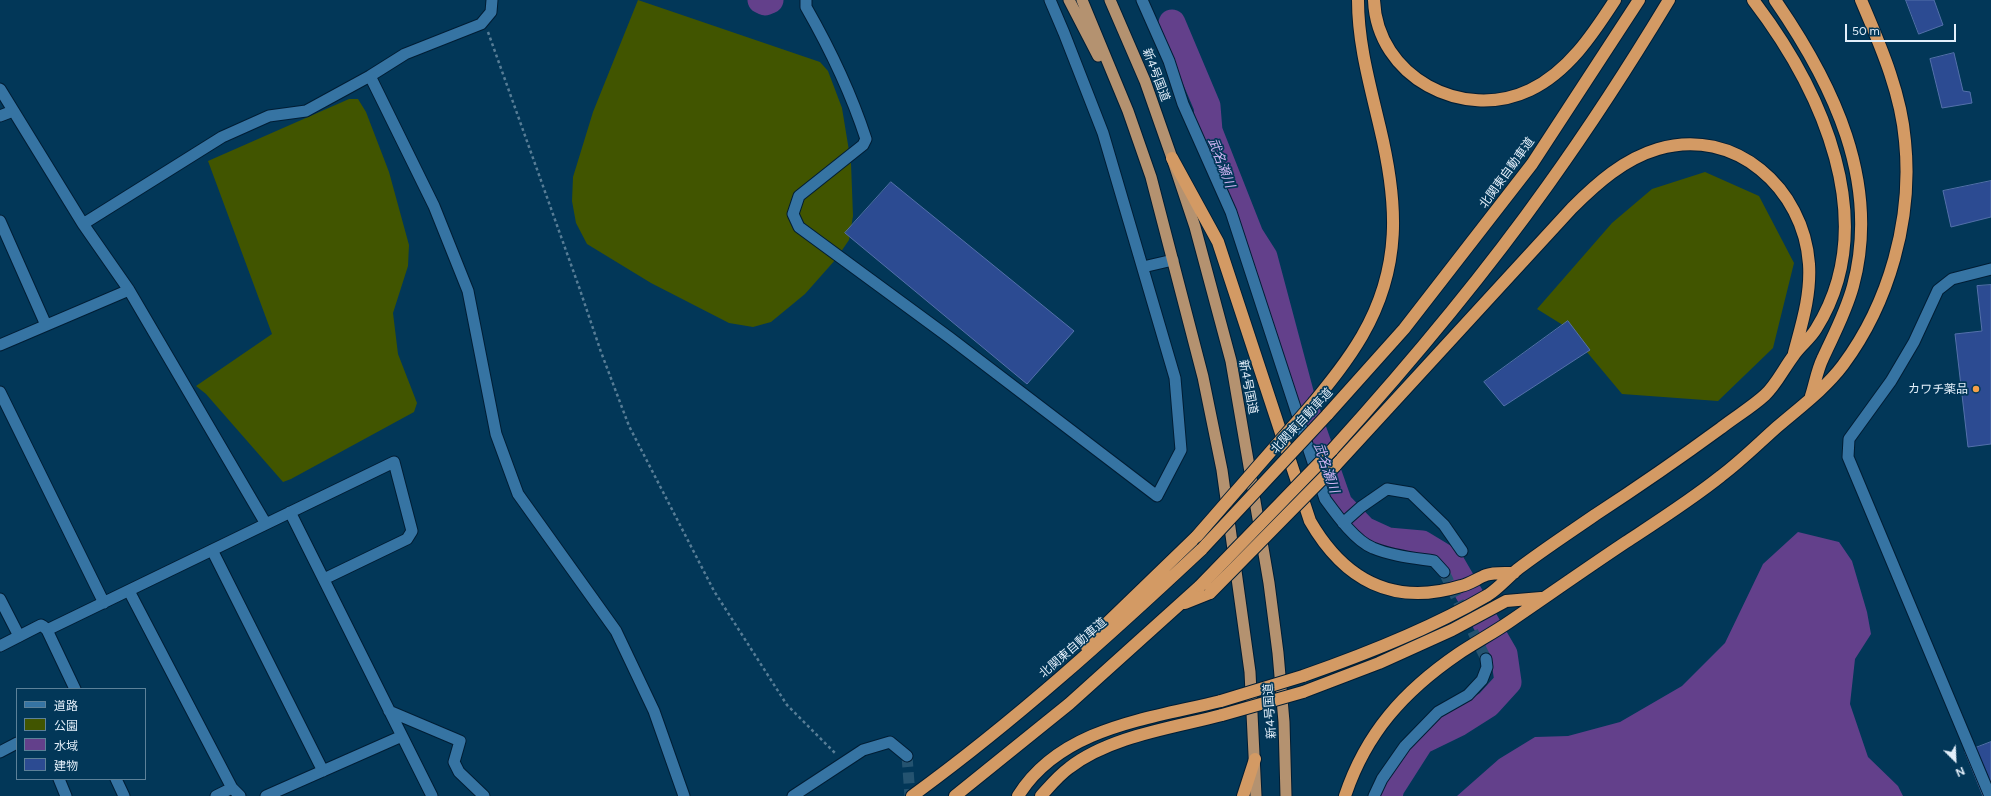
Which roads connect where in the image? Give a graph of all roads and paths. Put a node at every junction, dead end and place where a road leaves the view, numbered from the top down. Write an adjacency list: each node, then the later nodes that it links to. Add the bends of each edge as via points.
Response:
1 (492, 0): 17 (street, via 491,12)
2 (806, 0): 28 (street, via 806,7 830,49 866,139 863,145 799,196 793,214 799,227 1157,496 1181,450 1175,378)
3 (1050, 0): 28 (street, via 1102,133)
4 (1069, 0): 22 (highway)
5 (1082, 0): 22 (highway, 新4号国道)
6 (1110, 0): 18 (highway, 新4号国道)
7 (1117, 0): 18 (highway)
8 (1142, 0): 37 (street, via 1232,212 1325,499)
9 (1358, 0): 53 (highway, bridge, via 1361,45 1393,194 1393,248 1375,310 1345,362 1314,402 1197,536 1108,622)
10 (1374, 0): 11 (highway, via 1374,11 1384,38 1393,57 1409,74 1433,89 1461,98 1487,100 1510,98 1548,80 1571,59)
11 (1615, 0)
12 (1639, 0): 53 (highway, 北関東自動車道, bridge, via 1532,164 1404,329 1202,549)
13 (1669, 0): 44 (highway, bridge, via 1603,105 1506,242 1423,346)
14 (1753, 0): 33 (highway, via 1784,45 1825,126 1839,170 1844,222 1839,272 1830,302 1816,330)
15 (1775, 0): 35 (highway, via 1810,53 1837,109 1849,141 1861,201 1862,231 1853,284 1846,310 1822,360)
16 (1860, 0): 35 (highway, via 1875,34 1901,115 1906,161 1905,208 1889,277 1861,338 1841,368)
17 (484, 21): 19 (street, via 405,54); 61 (path, via 577,280 600,352 629,426 714,591 782,698)
18 (1125, 32): 24 (highway, 新4号国道, via 1146,81)
19 (370, 76): 26 (street, via 306,111 269,116 222,137); 72 (street, via 434,206 468,291 496,434 518,494 616,631 654,711)
20 (0, 89): 21 (street)
21 (13, 111): 23 (street); 26 (street)
22 (1128, 111): 27 (highway, 新4号国道, via 1151,177)
23 (0, 116)
24 (1172, 158): 42 (highway, via 1218,242 1310,521 1330,552 1347,569 1372,584 1412,593 1436,592 1462,586 1488,574); 80 (highway, 新4号国道, via 1195,227 1231,362 1246,444 1278,653 1284,722)
25 (0, 221): 31 (street)
26 (83, 224): 30 (street)
27 (1174, 260): 28 (street); 60 (highway, 新4号国道, via 1203,377 1222,470 1250,672)
28 (1143, 267)
29 (1991, 270): 83 (street, via 1952,279 1938,290 1914,342 1891,381 1849,439 1848,457)
30 (130, 290): 31 (street); 38 (street)
31 (46, 325): 32 (street)
32 (0, 345)
33 (1794, 354): 42 (highway, via 1766,394 1701,443 1549,546); 44 (highway, bridge, via 1807,306 1809,264 1797,216 1786,196 1754,163 1719,148 1679,145 1658,149 1616,169 1595,185 1335,466)
34 (0, 392): 48 (street)
35 (1810, 398): 46 (highway, via 1721,476)
36 (290, 512): 38 (street); 43 (street); 43 (street, via 394,462 412,531 407,539)
37 (1343, 523): 40 (street, via 1387,489 1411,493 1444,525); 41 (street, via 1371,548 1434,561)
38 (266, 524): 39 (street)
39 (212, 550): 45 (street); 62 (street)
40 (1462, 551)
41 (1444, 572)
42 (1514, 573): 76 (highway, bridge, via 1491,594 1439,620 1303,676 1221,701 1106,730 1081,740 1048,761)
43 (324, 579): 55 (street)
44 (1205, 589): 75 (highway, via 1180,605 1069,704)
45 (129, 591): 48 (street); 65 (street)
46 (1542, 598): 77 (highway, bridge, via 1506,601 1432,639 1303,692 1110,746 1069,767); 81 (highway, via 1458,654 1409,692 1375,733)
47 (0, 599): 50 (street)
48 (104, 603): 49 (street)
49 (44, 627): 50 (street); 54 (street)
50 (19, 636): 51 (street)
51 (0, 646)
52 (1486, 659): 82 (street, via 1487,667 1482,680 1468,696 1438,712 1405,746 1382,779)
53 (1057, 681): 74 (highway, 北関東自動車道)
54 (74, 688)
55 (390, 711): 56 (street); 71 (street, via 460,741 454,762 459,772)
56 (402, 736): 62 (street); 70 (street)
57 (16, 744): 58 (street)
58 (0, 752)
59 (907, 756): 61 (street, via 890,742 863,750)
60 (1255, 759): 78 (highway); 79 (highway, 新4号国道)
61 (843, 762): 73 (street)
62 (323, 771): 69 (street)
63 (59, 780): 66 (street)
64 (116, 780): 67 (street)
65 (236, 792): 68 (street)
66 (66, 796)
67 (124, 796)
68 (216, 796)
69 (266, 796)
70 (432, 796)
71 (484, 796)
72 (684, 796)
73 (793, 796)
74 (912, 796)
75 (955, 796)
76 (1018, 796)
77 (1041, 796)
78 (1243, 796)
79 (1256, 796)
80 (1286, 796)
81 (1346, 796)
82 (1374, 796)
83 (1990, 796)

